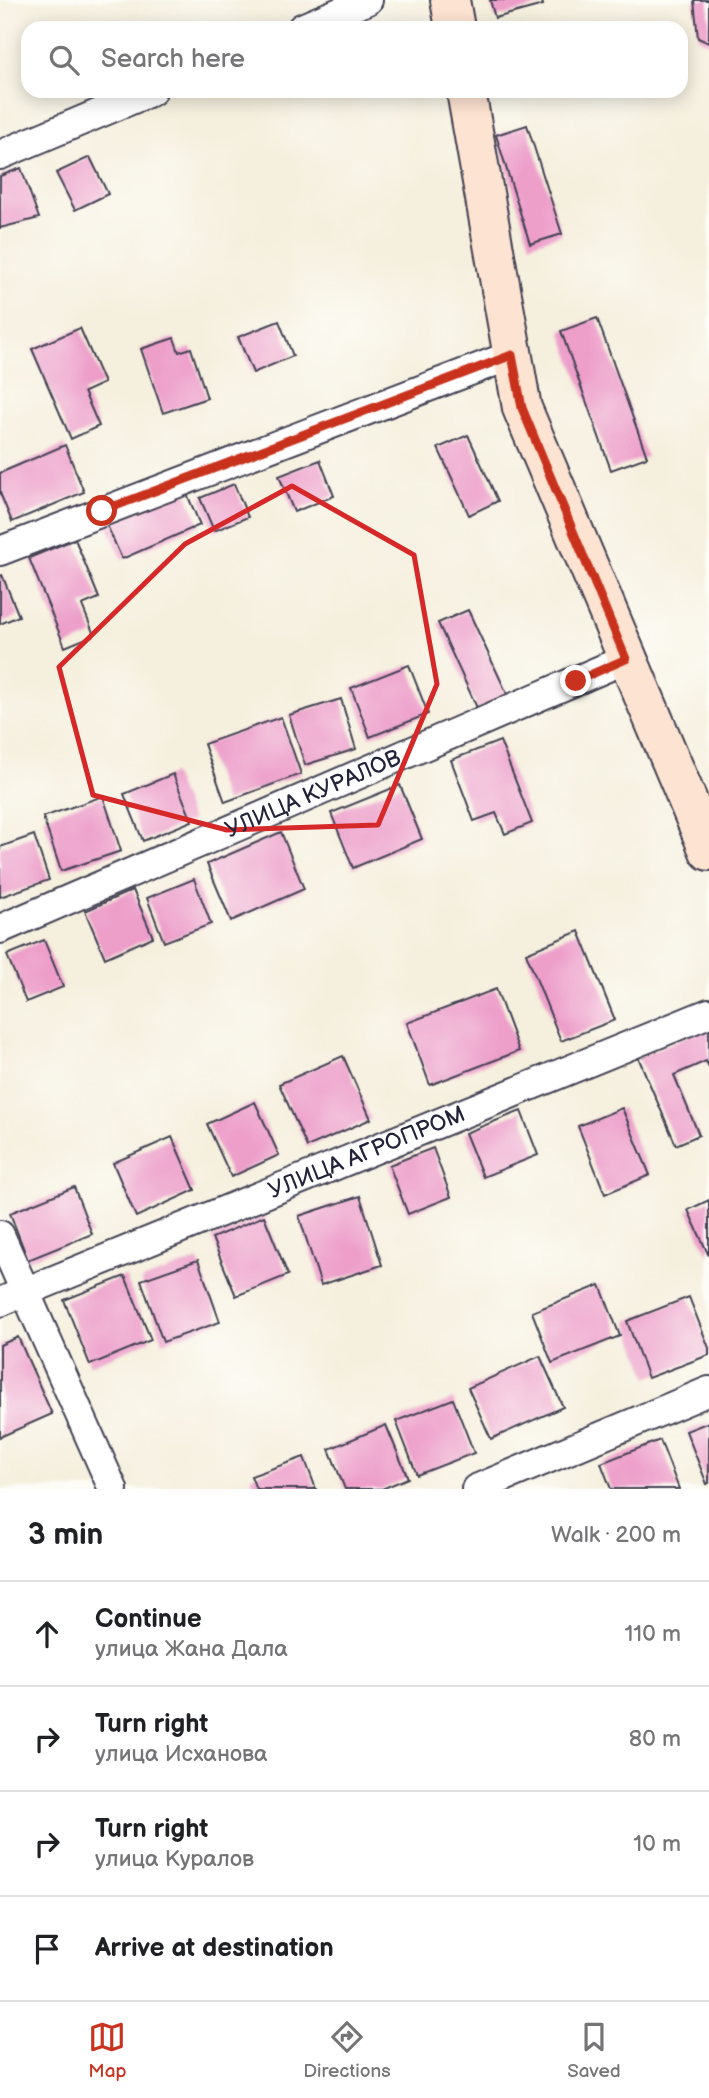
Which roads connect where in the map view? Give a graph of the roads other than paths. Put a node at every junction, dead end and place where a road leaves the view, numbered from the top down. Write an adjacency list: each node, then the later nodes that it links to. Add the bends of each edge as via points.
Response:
1 (368, 0): 3 (street)
2 (450, 0): 4 (main road)
3 (318, 21)
4 (454, 21)
5 (135, 98): 7 (street)
6 (467, 98): 8 (main road)
7 (0, 155)
8 (512, 355): 9 (street); 10 (main road, via 522,408)
9 (0, 551)
10 (626, 659): 11 (main road); 12 (street, УЛИЦА КУРАЛОВ)
11 (709, 851)
12 (0, 929)
13 (709, 1013): 15 (street, УЛИЦА АГРОПРОМ)
14 (0, 1235): 15 (street)
15 (12, 1296): 17 (street)
16 (709, 1391): 18 (street)
17 (113, 1489)
18 (476, 1489)

